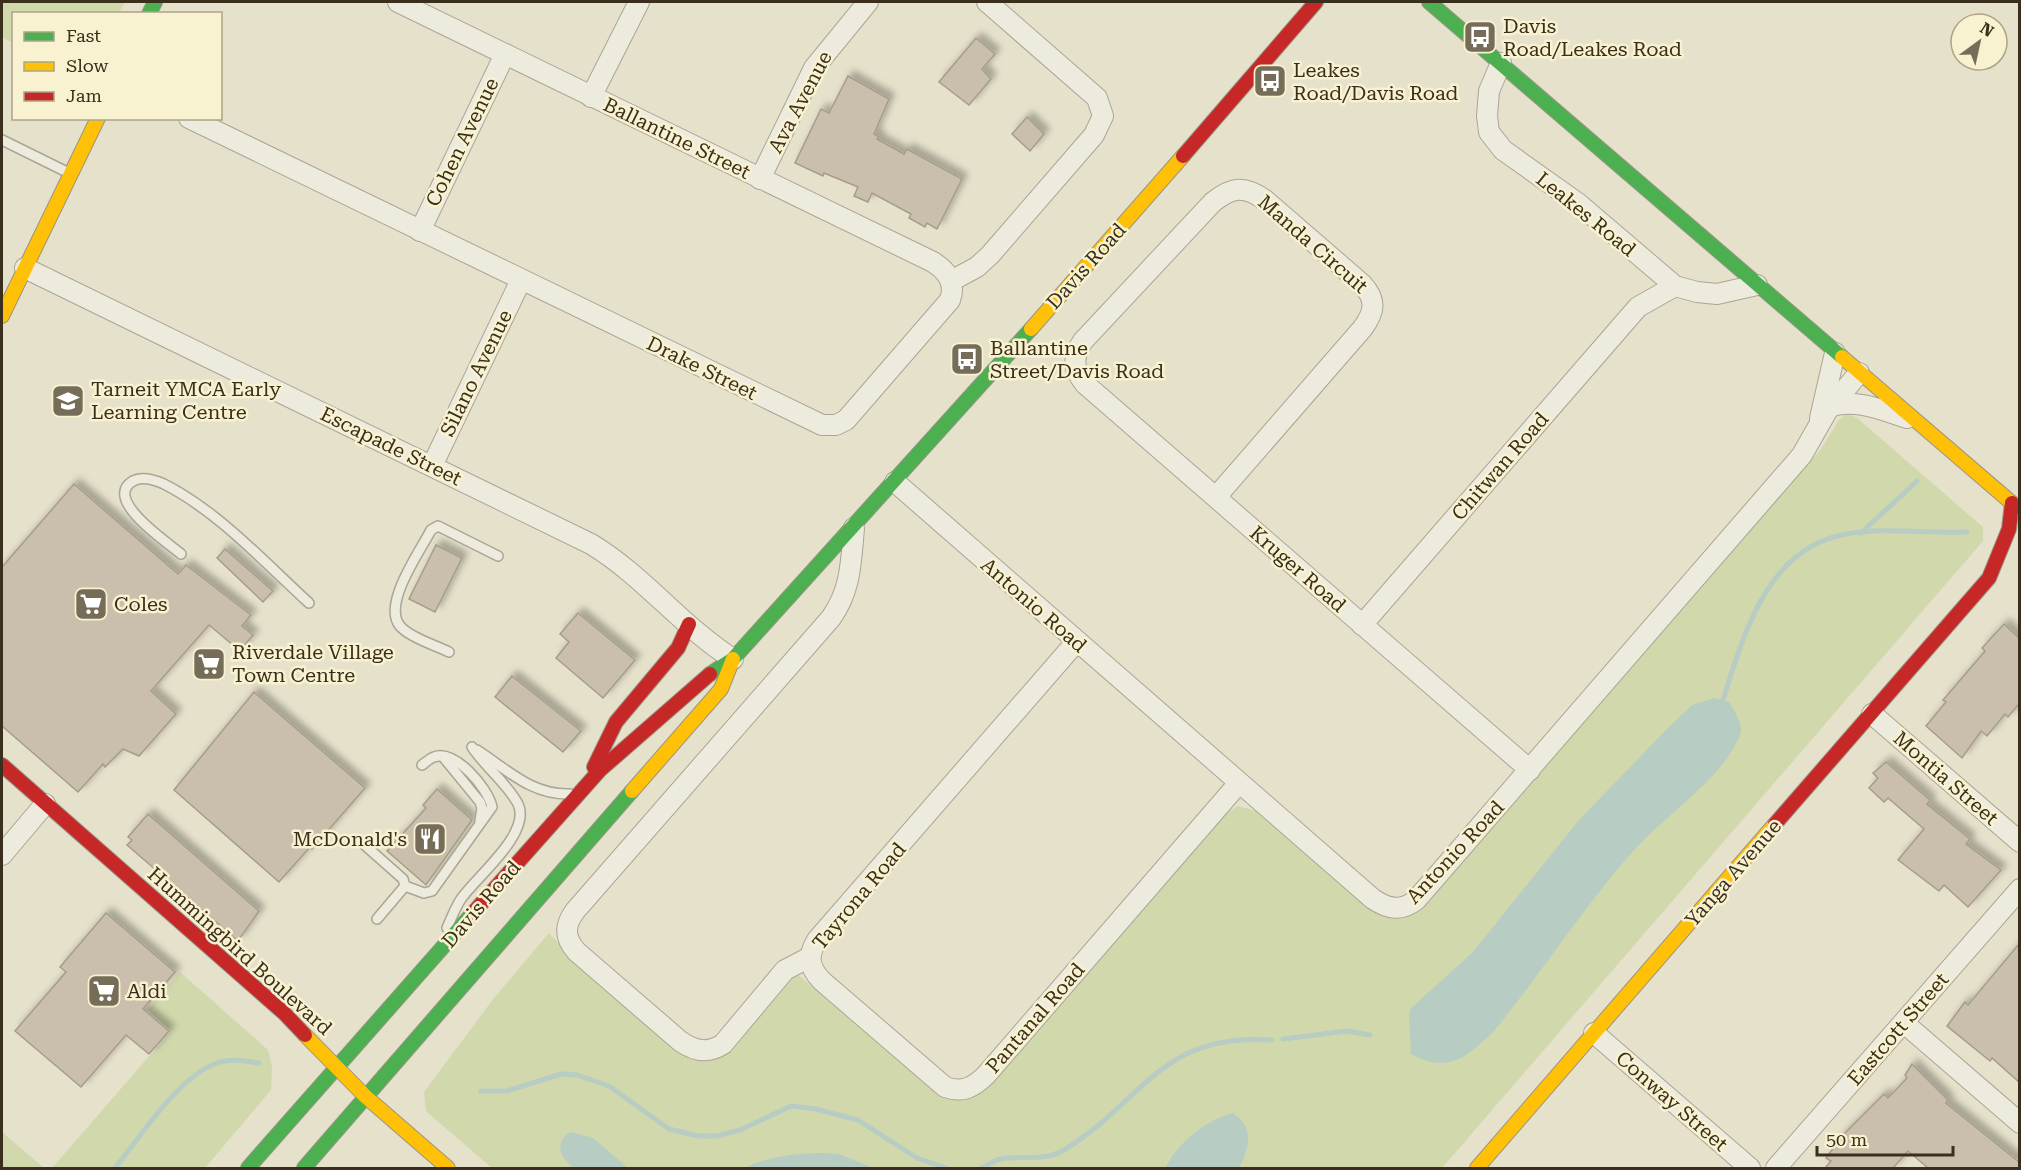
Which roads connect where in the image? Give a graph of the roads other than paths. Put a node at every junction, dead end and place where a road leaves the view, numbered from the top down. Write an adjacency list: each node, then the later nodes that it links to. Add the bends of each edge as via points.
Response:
1 (398, 2): 7 (street, Ballantine Street)
2 (639, 2): 10 (street)
3 (868, 2): 15 (street, Ava Avenue, via 814,68)
4 (987, 2): 20 (street, via 1098,98 1102,123 990,255)
5 (1316, 2): 32 (main road, Davis Road)
6 (1429, 2): 9 (main road)
7 (424, 7): 8 (street, Ballantine Street)
8 (505, 54): 10 (street, Ballantine Street); 16 (street, Cohen Avenue)
9 (1501, 63): 17 (street, Leakes Road, via 1487,105 1489,132 1494,141 1579,204); 21 (main road)
10 (591, 97): 15 (street, Ballantine Street)
11 (97, 120): 14 (main road)
12 (193, 120): 16 (street, Drake Street)
13 (2, 140): 14 (lane)
14 (70, 174): 18 (main road)
15 (760, 178): 20 (street, Ballantine Street, via 933,262)
16 (420, 231): 19 (street, Drake Street)
17 (1647, 264): 22 (street, Leakes Road); 23 (street, Chitwan Road)
18 (25, 268): 24 (main road); 31 (street, Escapade Street)
19 (521, 280): 20 (street, Drake Street, via 828,426 846,420 946,305 952,295); 31 (street, Silano Avenue)
20 (951, 281)
21 (1757, 285): 22 (street, Leakes Road, via 1717,294); 25 (main road)
22 (1675, 286): 23 (street, Chitwan Road)
23 (1638, 307): 42 (street, Chitwan Road)
24 (2, 316)
25 (1835, 353): 27 (main road); 30 (street, Antonio Road)
26 (1074, 362): 33 (street, Kruger Road, via 1086,384); 33 (street, Manda Circuit, via 1077,350 1088,336 1213,202 1233,189 1247,189 1265,200 1362,284 1372,297 1374,309 1369,320)
27 (1859, 374): 28 (street, Antonio Road); 29 (main road)
28 (1831, 406): 29 (street, via 1867,405); 30 (street, Antonio Road)
29 (1912, 420): 34 (main road)
30 (1820, 424): 49 (street, Antonio Road, via 1802,455)
31 (432, 466): 41 (street, Escapade Street, via 610,555)
32 (895, 482): 35 (main road, Davis Road); 43 (street, Antonio Road)
33 (1216, 497): 42 (street, Kruger Road)
34 (2016, 507): 39 (main road, Yanga Avenue)
35 (854, 528): 45 (main road, Davis Road); 60 (street, Tayrona Road, via 850,579 841,603 575,911 566,935 577,952 680,1041 698,1050 712,1050 723,1044 785,970)
36 (2015, 548): 39 (street, Yanga Avenue)
37 (180, 554): 40 (lane, via 128,507 123,496 133,481 144,478 162,483 187,498)
38 (498, 556): 44 (lane, via 438,526 431,530 394,601 393,616 402,629)
39 (1989, 578): 46 (main road, Yanga Avenue)
40 (309, 603)
41 (689, 624): 45 (street, Escapade Street); 50 (main road, via 678,648 616,722)
42 (1362, 625): 49 (street, Kruger Road)
43 (1077, 641): 51 (street, Antonio Road); 60 (street, Tayrona Road, via 817,940)
44 (449, 652)
45 (733, 660): 50 (main road, Davis Road, via 704,677); 65 (main road, Davis Road, via 721,689)
46 (1872, 714): 55 (street, Montia Street); 63 (main road, Yanga Avenue)
47 (2, 765): 53 (main road, Hummingbird Boulevard)
48 (422, 765): 57 (lane, via 434,757 461,765 474,776 492,807 432,891 424,893)
49 (1530, 770): 51 (street, Antonio Road, via 1416,900 1389,909)
50 (587, 782): 52 (main road, Davis Road)
51 (1239, 783): 60 (street, Pantanal Road, via 986,1075 969,1088 952,1089 936,1081 822,981 812,969)
52 (577, 793): 61 (main road, Davis Road); 61 (lane, via 530,787 472,747 484,766 511,792 520,808 520,820 509,843 460,899)
53 (45, 804): 56 (street); 64 (main road, Hummingbird Boulevard, via 284,1013)
54 (358, 840): 57 (lane, via 403,879)
55 (2019, 842)
56 (2, 855)
57 (405, 886): 59 (lane)
58 (2019, 889): 62 (street, Eastcott Street)
59 (377, 919)
60 (810, 957)
61 (429, 965): 64 (main road, Davis Road)
62 (1904, 1023): 66 (street); 72 (street, Eastcott Street)
63 (1594, 1033): 70 (main road, Yanga Avenue); 71 (street, Conway Street)
64 (338, 1066): 65 (main road, Hummingbird Boulevard); 68 (main road, Davis Road)
65 (365, 1096): 67 (main road, Davis Road); 69 (main road, Hummingbird Boulevard)
66 (2019, 1123)
67 (306, 1167)
68 (248, 1168)
69 (448, 1168)
70 (1476, 1168)
71 (1750, 1168)
72 (1776, 1168)

